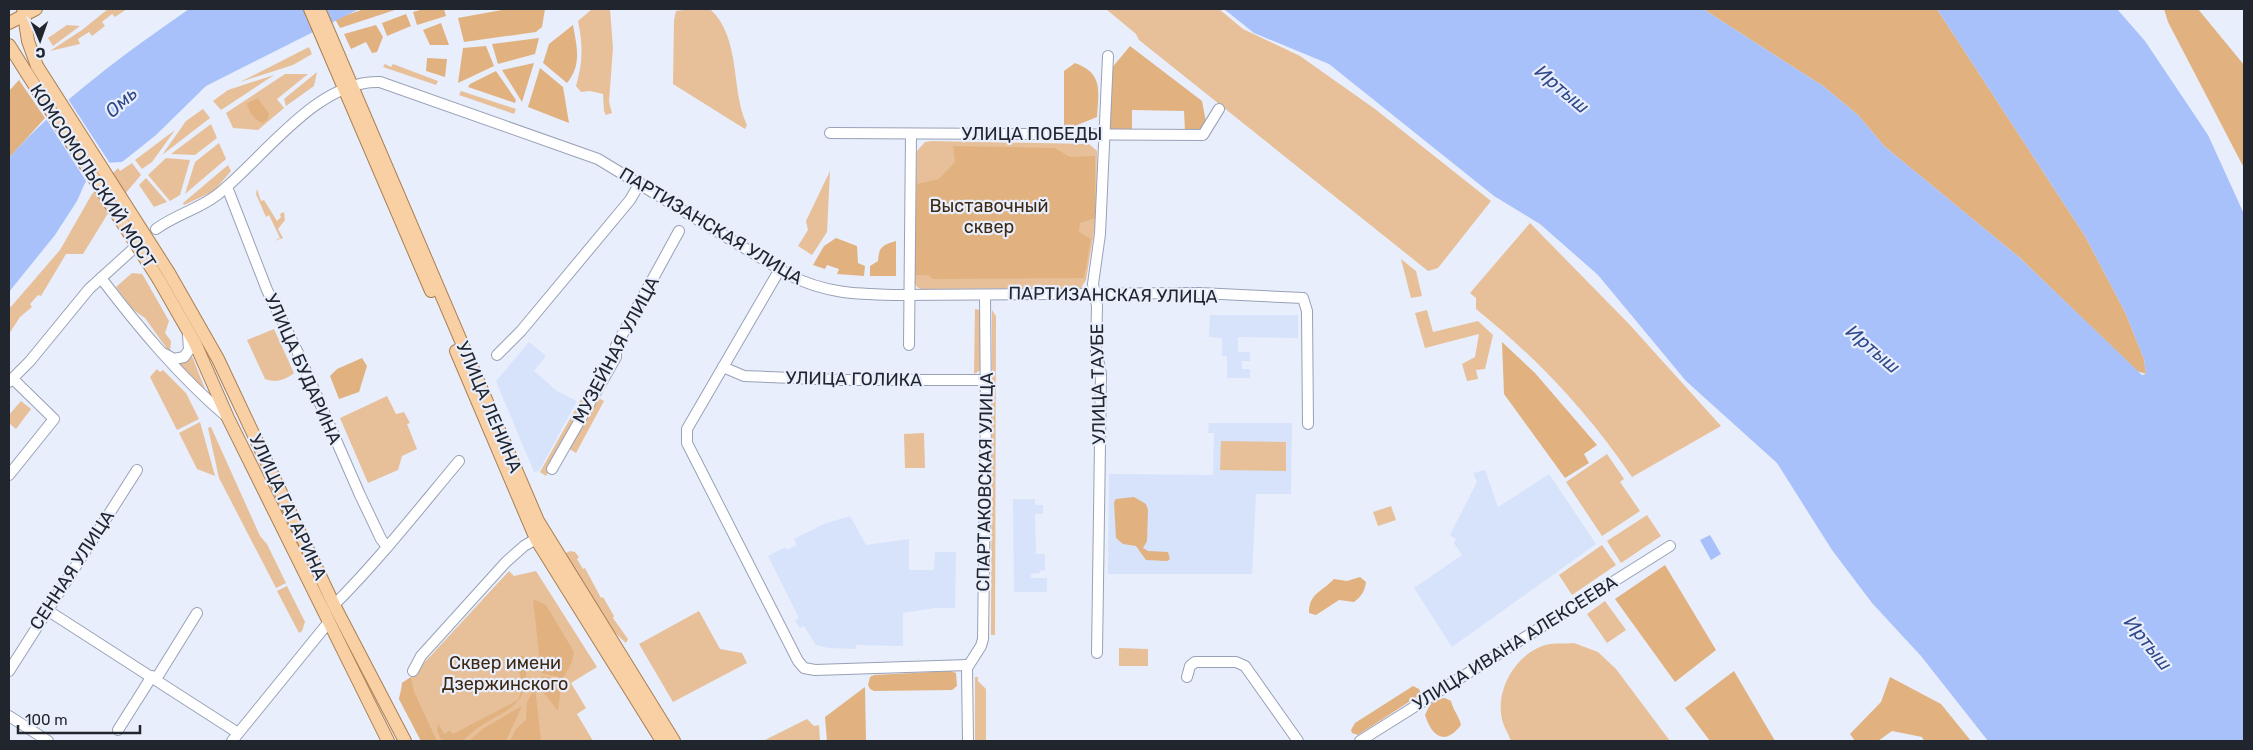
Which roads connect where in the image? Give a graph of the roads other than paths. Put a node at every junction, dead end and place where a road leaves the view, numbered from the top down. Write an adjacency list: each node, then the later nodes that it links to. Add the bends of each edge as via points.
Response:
1 (36, 9): 4 (main road)
2 (310, 9): 7 (main road)
3 (319, 9): 7 (main road)
4 (23, 12): 5 (main road); 9 (main road)
5 (9, 23)
6 (9, 45): 9 (main road)
7 (334, 56): 10 (main road, УЛИЦА ЛЕНИНА)
8 (1108, 56): 14 (street, УЛИЦА ТАУБЕ)
9 (32, 69): 21 (main road, КОМСОМОЛЬСКИЙ МОСТ, bridge)
10 (348, 87): 15 (street, ПАРТИЗАНСКАЯ УЛИЦА, via 368,82 393,86 584,153); 16 (street, via 300,118); 39 (main road, УЛИЦА ЛЕНИНА); 59 (main road, УЛИЦА ЛЕНИНА, via 538,521)
11 (1219, 109): 14 (street, УЛИЦА ПОБЕДЫ, via 1204,135)
12 (830, 133): 13 (street, УЛИЦА ПОБЕДЫ)
13 (912, 134): 14 (street, УЛИЦА ПОБЕДЫ); 24 (street)
14 (1105, 134): 23 (street, УЛИЦА ТАУБЕ)
15 (640, 184): 20 (street, ПАРТИЗАНСКАЯ УЛИЦА); 29 (street, via 527,324)
16 (227, 187): 17 (street); 41 (street, УЛИЦА БУДАРИНА, via 267,290)
17 (156, 229)
18 (679, 231): 36 (street, МУЗЕЙНАЯ УЛИЦА, via 616,346 616,357)
19 (132, 250): 22 (street)
20 (780, 269): 24 (street, ПАРТИЗАНСКАЯ УЛИЦА, via 809,284 836,292); 30 (street)
21 (164, 276): 26 (main road, УЛИЦА ГАГАРИНА); 42 (main road, УЛИЦА ГАГАРИНА, via 218,359)
22 (101, 278): 28 (street); 31 (street)
23 (1094, 293): 25 (street, ПАРТИЗАНСКАЯ УЛИЦА); 34 (street, ПАРТИЗАНСКАЯ УЛИЦА, via 1303,298 1307,311); 46 (street, УЛИЦА ТАУБЕ, via 1097,306 1096,350 1101,374)
24 (909, 295): 25 (street, ПАРТИЗАНСКАЯ УЛИЦА); 27 (street)
25 (985, 295): 32 (street, СПАРТАКОВСКАЯ УЛИЦА)
26 (180, 315): 28 (street, via 190,340 187,354 174,359); 33 (main road, УЛИЦА ГАГАРИНА)
27 (909, 345)
28 (156, 347): 33 (street)
29 (497, 355)
30 (723, 367): 32 (street, УЛИЦА ГОЛИКА, via 744,376); 47 (street, via 687,429 686,439 801,664 815,670)
31 (11, 380): 38 (street, via 54,420)
32 (986, 380): 47 (street, СПАРТАКОВСКАЯ УЛИЦА, via 983,639)
33 (228, 418): 45 (main road, УЛИЦА ГАГАРИНА)
34 (1308, 424)
35 (459, 461): 41 (street)
36 (552, 469)
37 (137, 470): 43 (street, СЕННАЯ УЛИЦА)
38 (9, 475)
39 (536, 539): 49 (street, via 506,562 421,656); 58 (main road, УЛИЦА ЛЕНИНА)
40 (1670, 546): 62 (street, УЛИЦА ИВАНА АЛЕКСЕЕВА)
41 (387, 547): 42 (street)
42 (334, 605): 57 (main road, УЛИЦА ГАГАРИНА)
43 (47, 610): 48 (street, СЕННАЯ УЛИЦА); 50 (street)
44 (197, 613): 50 (street)
45 (328, 622): 54 (street); 56 (main road, УЛИЦА ГАГАРИНА)
46 (1096, 653)
47 (968, 665): 60 (street)
48 (9, 671)
49 (413, 671)
50 (154, 677): 53 (street); 54 (street)
51 (1186, 677): 61 (street, via 1195,662 1236,662 1245,666)
52 (9, 716): 55 (street)
53 (118, 730)
54 (235, 737)
55 (48, 741)
56 (388, 741)
57 (404, 741)
58 (662, 741)
59 (674, 741)
60 (968, 741)
61 (1298, 741)
62 (1360, 741)

